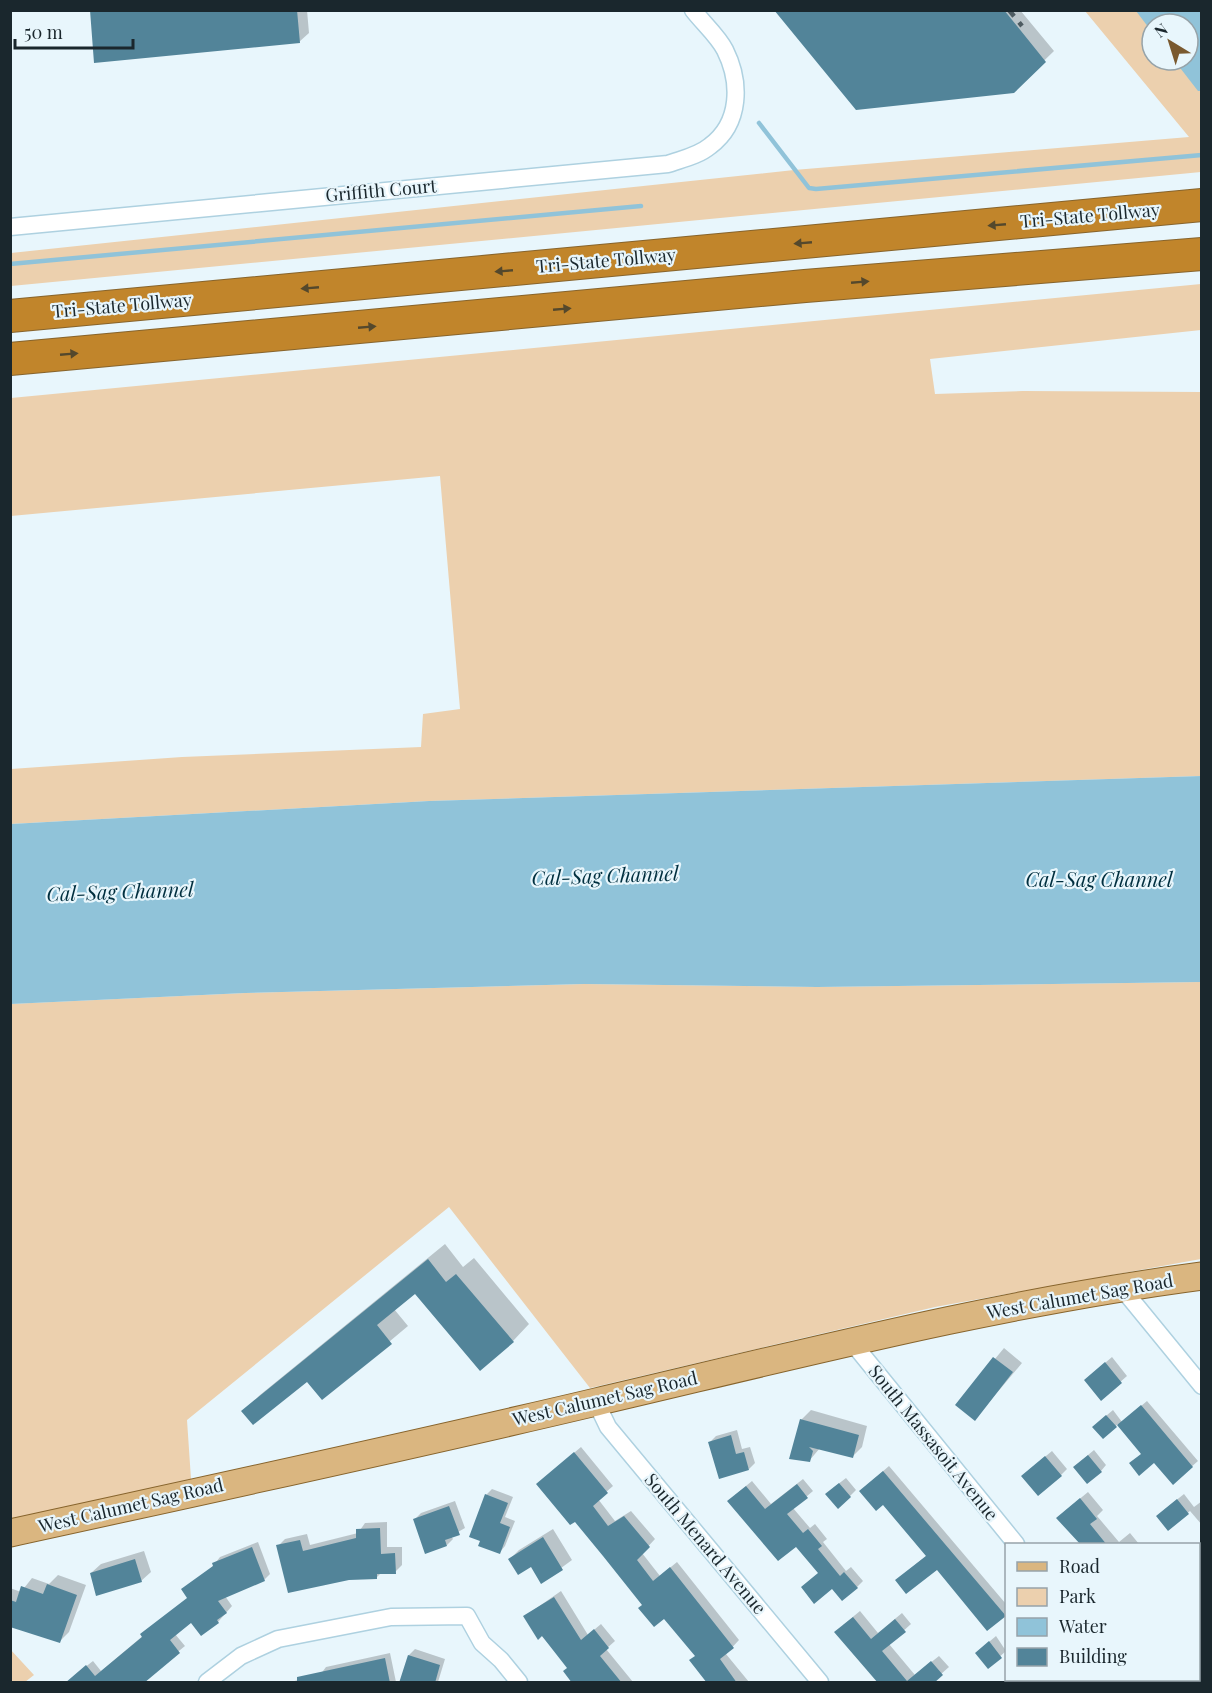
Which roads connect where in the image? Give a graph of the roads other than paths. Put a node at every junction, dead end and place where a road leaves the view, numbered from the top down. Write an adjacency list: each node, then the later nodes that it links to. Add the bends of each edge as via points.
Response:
1 (693, 10): 3 (street, Griffith Court, via 725,48 736,82 733,116 711,146 694,156 668,164)
2 (1202, 206): 5 (highway, Tri-State Tollway, one-way to 5)
3 (10, 227)
4 (1202, 254): 6 (highway, one-way to 4)
5 (10, 316)
6 (10, 359)
7 (1202, 1276): 8 (main road, West Calumet Sag Road)
8 (1121, 1287): 9 (main road, West Calumet Sag Road); 10 (street)
9 (850, 1341): 11 (main road, West Calumet Sag Road); 13 (street, South Massasoit Avenue)
10 (1202, 1386)
11 (596, 1402): 12 (main road, West Calumet Sag Road); 16 (street, South Menard Avenue, via 608,1427)
12 (10, 1533)
13 (1014, 1543)
14 (207, 1683): 15 (street, via 262,1645 391,1617 467,1616 482,1643)
15 (519, 1683)
16 (820, 1683)

